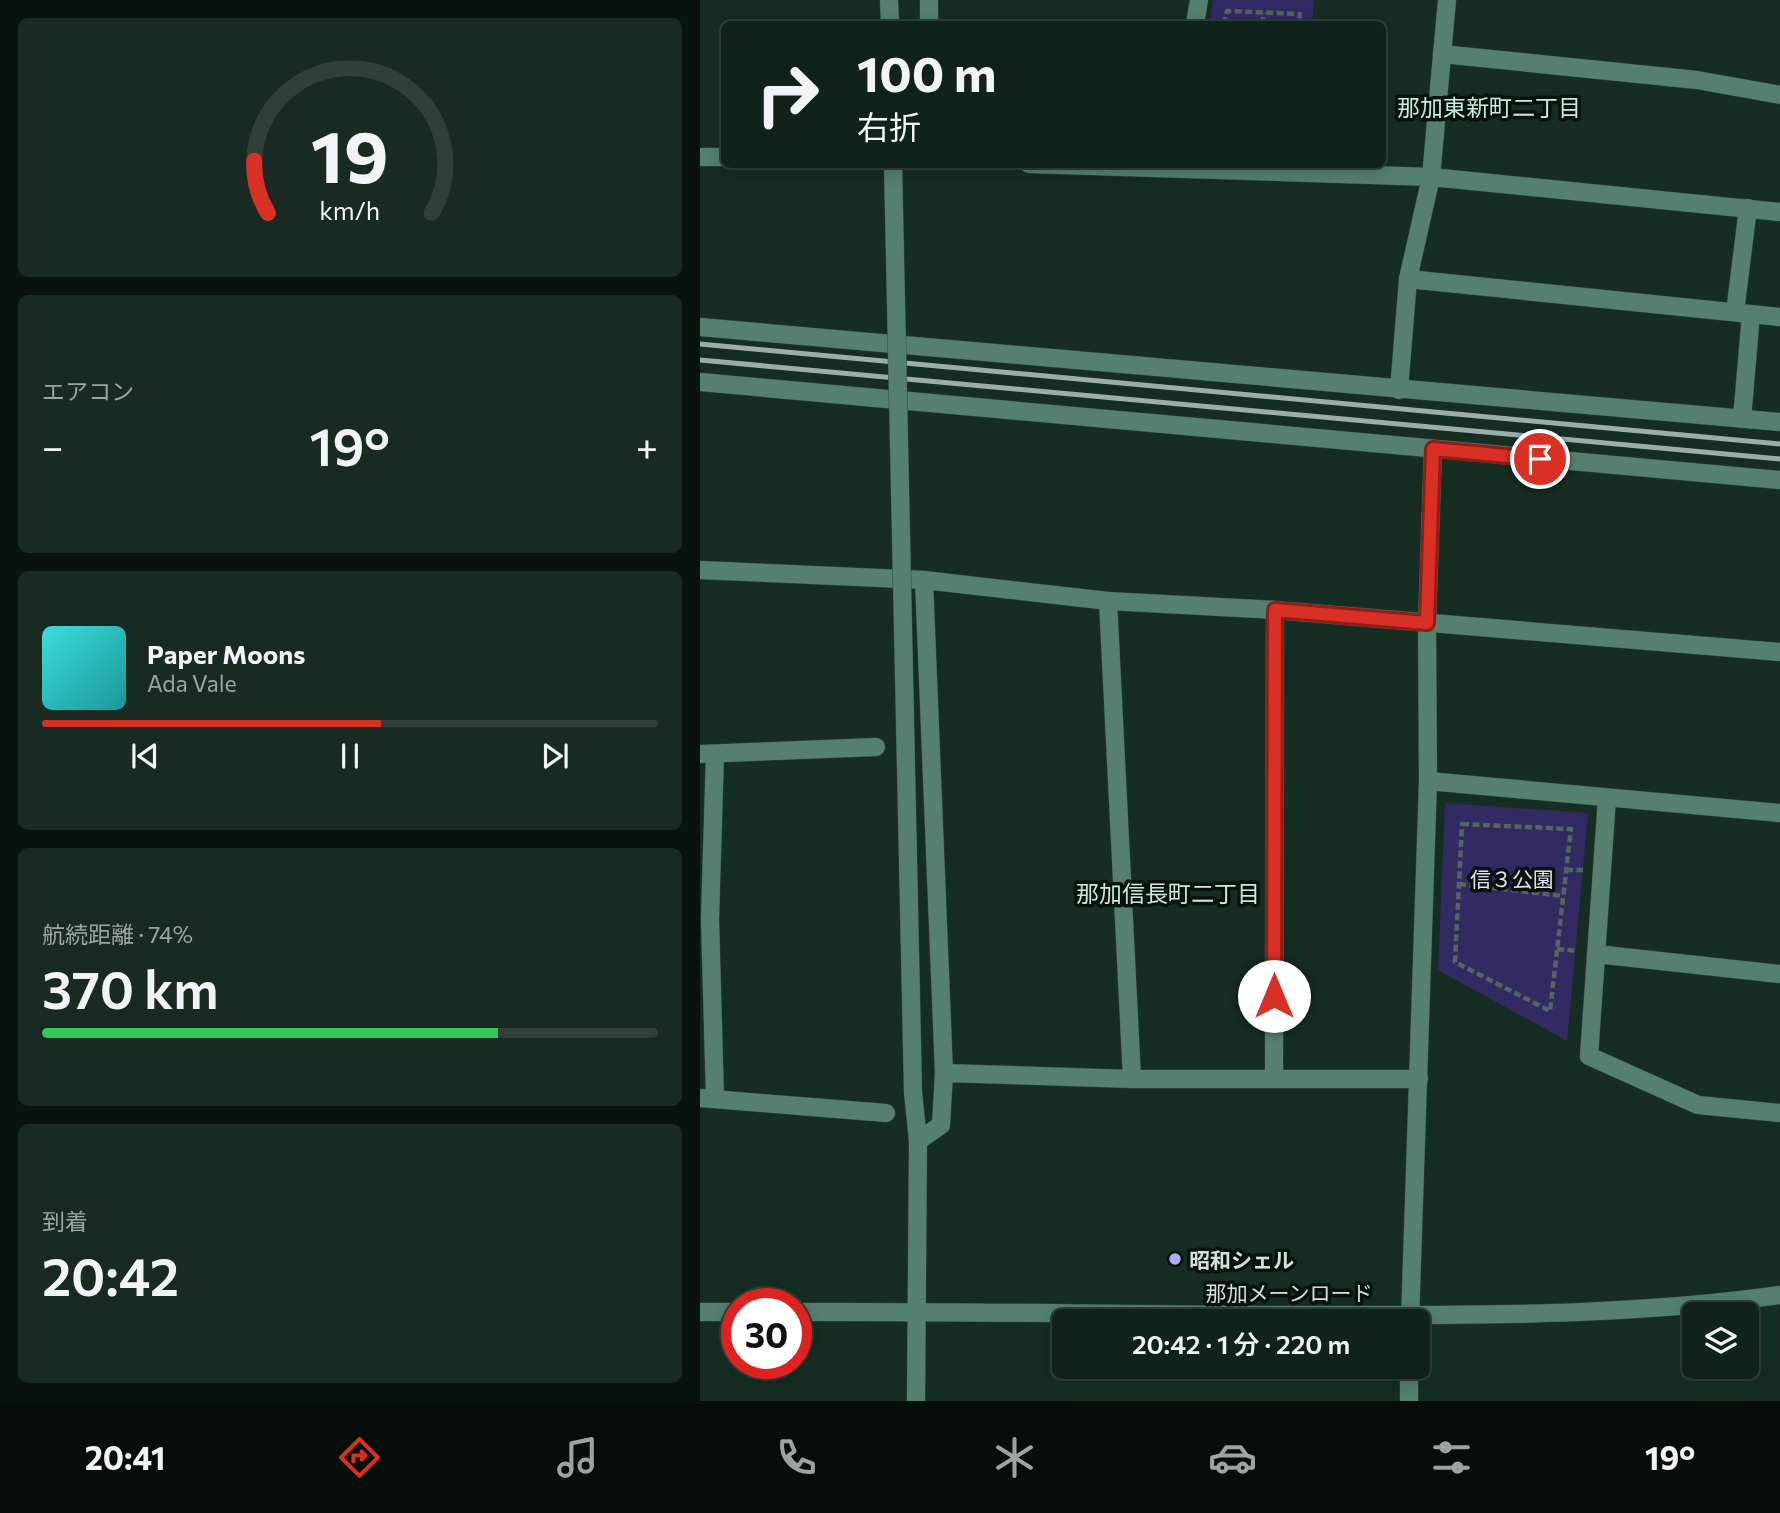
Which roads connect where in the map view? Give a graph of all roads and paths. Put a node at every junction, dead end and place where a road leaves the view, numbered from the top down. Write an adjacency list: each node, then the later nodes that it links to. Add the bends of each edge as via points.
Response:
1 (880, 0): 7 (street)
2 (889, 0): 8 (street)
3 (929, 0): 9 (street)
4 (1199, 0): 10 (street)
5 (1447, 0): 14 (street)
6 (1264, 13): 11 (path, via 1227,11); 12 (path); 13 (path, via 1300,14)
7 (880, 21)
8 (890, 21)
9 (929, 21)
10 (1196, 21)
11 (1225, 21)
12 (1263, 21)
13 (1299, 21)
14 (1442, 54): 15 (street, via 1697,80); 20 (street)
15 (1780, 95)
16 (700, 157): 17 (street)
17 (721, 158)
18 (893, 168): 56 (street, bridge, via 913,1092)
19 (1197, 168): 20 (street)
20 (1431, 177): 21 (street); 23 (street)
21 (1748, 208): 22 (street); 24 (street)
22 (1780, 212)
23 (1408, 279): 24 (street); 28 (street)
24 (1743, 313): 25 (street); 29 (street)
25 (1780, 317)
26 (700, 327): 28 (street)
27 (700, 382): 31 (street)
28 (1399, 390): 29 (street)
29 (1742, 419): 30 (street)
30 (1780, 422)
31 (1433, 449): 32 (street); 37 (street)
32 (1780, 480)
33 (700, 570): 34 (street)
34 (924, 580): 35 (street); 49 (street)
35 (1108, 601): 36 (street); 50 (street)
36 (1275, 610): 37 (street); 51 (street)
37 (1427, 623): 38 (street); 41 (street)
38 (1780, 652)
39 (876, 747): 40 (street)
40 (707, 754): 46 (street)
41 (1428, 781): 42 (street); 52 (street)
42 (1606, 798): 43 (street); 47 (street)
43 (1780, 813)
44 (1459, 884): 45 (path); 45 (path, via 1462,824 1571,829); 45 (path, via 1455,962 1550,1011)
45 (1563, 896)
46 (705, 919): 53 (street)
47 (1596, 954): 48 (street); 55 (street, via 1589,1056 1698,1105)
48 (1780, 974)
49 (944, 1073): 50 (street); 56 (street, via 941,1125)
50 (1132, 1079): 51 (street)
51 (1274, 1079): 52 (street)
52 (1419, 1079): 58 (street)
53 (708, 1098): 54 (street)
54 (886, 1113)
55 (1780, 1113)
56 (918, 1141): 62 (street)
57 (1780, 1295): 64 (street, 那加メーンロード, via 1614,1312)
58 (1410, 1309)
59 (700, 1312): 60 (street)
60 (721, 1312)
61 (812, 1312): 62 (street, 那加メーンロード)
62 (917, 1312): 63 (street, 那加メーンロード); 66 (street)
63 (1052, 1314)
64 (1430, 1317)
65 (1409, 1379): 67 (street)
66 (916, 1401)
67 (1409, 1401)

